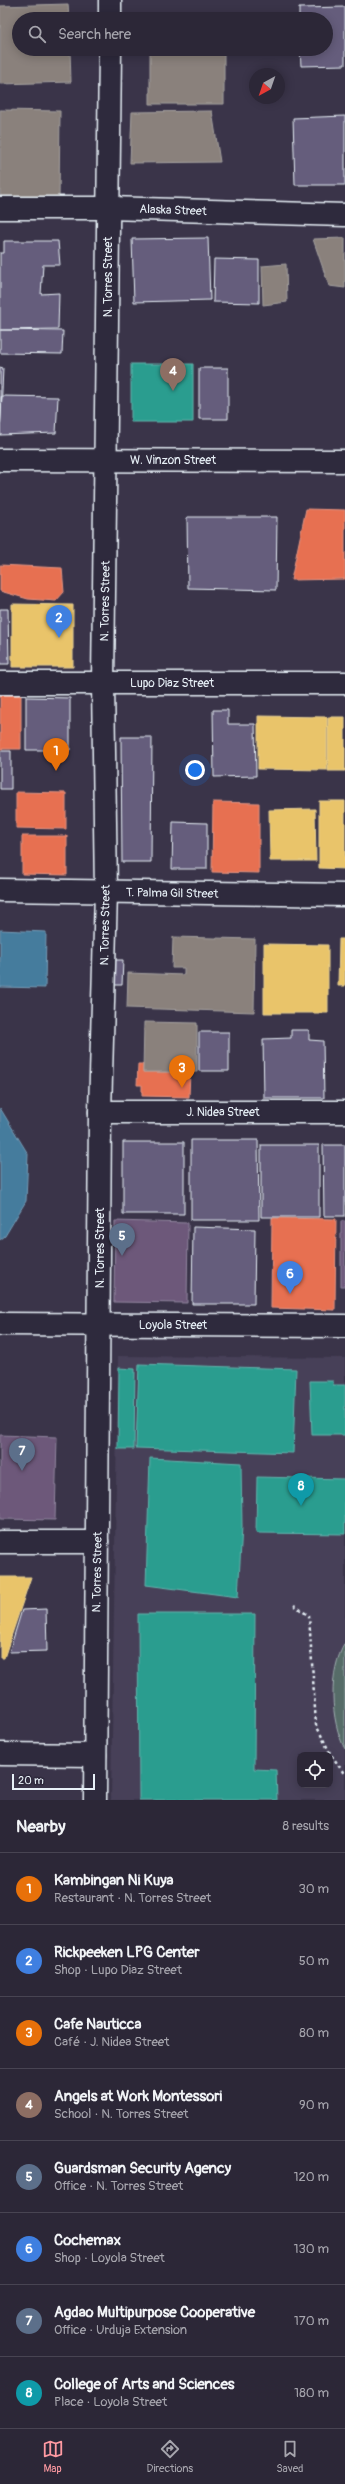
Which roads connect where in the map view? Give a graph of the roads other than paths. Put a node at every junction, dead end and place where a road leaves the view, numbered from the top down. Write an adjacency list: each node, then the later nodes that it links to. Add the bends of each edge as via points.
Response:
1 (110, 0): 2 (street)
2 (110, 12)
3 (110, 56): 5 (street, N. Torres Street)
4 (0, 208): 5 (street, Alaska Street)
5 (108, 208): 6 (street, Alaska Street); 7 (street, N. Torres Street)
6 (345, 215)
7 (107, 459): 8 (street, W. Vinzon Street); 9 (street, W. Vinzon Street); 11 (street, N. Torres Street)
8 (0, 460)
9 (345, 461)
10 (0, 683): 11 (street, Lupo Diaz Street)
11 (103, 683): 12 (street, Lupo Diaz Street); 14 (street, N. Torres Street)
12 (345, 683)
13 (0, 890): 14 (street, T. Palma Gil Street)
14 (106, 892): 15 (street, T. Palma Gil Street); 16 (street, N. Torres Street)
15 (345, 895)
16 (100, 1112): 17 (street, J. Nidea Street); 19 (street, N. Torres Street)
17 (345, 1112)
18 (0, 1324): 19 (street, Loyola Street)
19 (100, 1324): 20 (street, Loyola Street); 22 (street, N. Torres Street)
20 (345, 1326)
21 (0, 1542): 22 (street)
22 (97, 1542): 24 (street, N. Torres Street)
23 (0, 1754): 24 (street)
24 (95, 1755): 25 (street, N. Torres Street)
25 (95, 1800)

